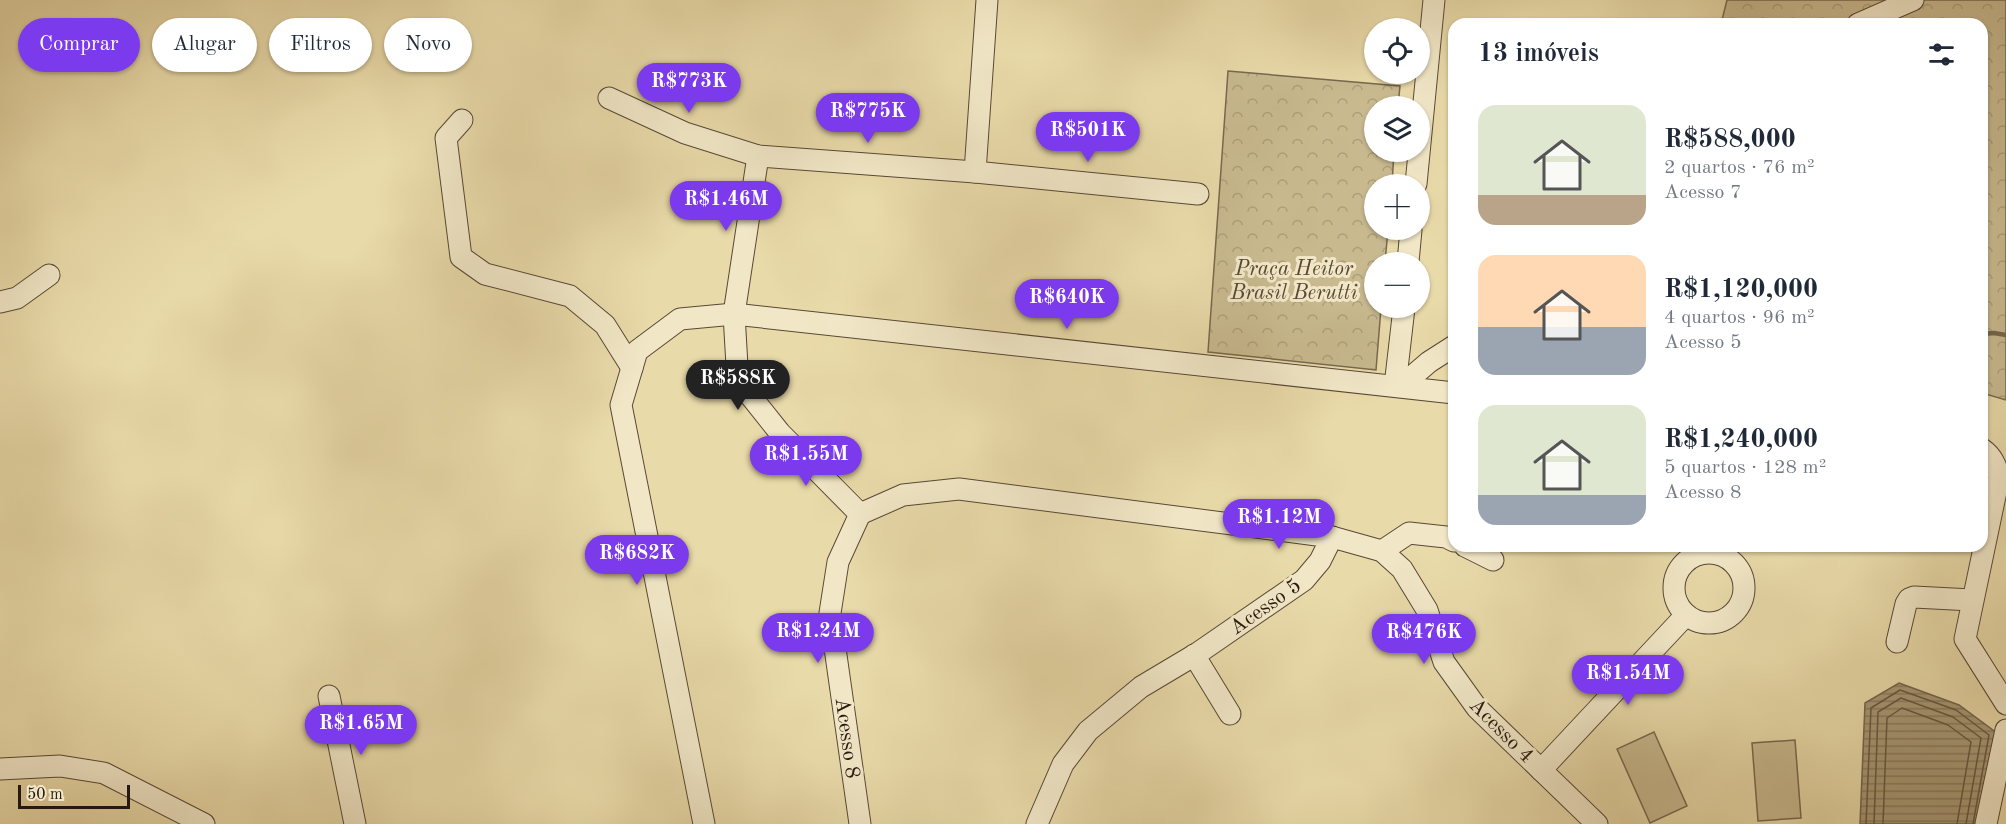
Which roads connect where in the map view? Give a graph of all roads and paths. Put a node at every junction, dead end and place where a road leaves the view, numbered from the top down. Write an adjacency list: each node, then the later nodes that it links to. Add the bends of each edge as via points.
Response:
1 (987, 0): 8 (street)
2 (1434, 0): 9 (street)
3 (1913, 0): 4 (street)
4 (1872, 18)
5 (609, 98): 7 (street, via 685,133)
6 (462, 120): 16 (street, via 446,138 461,257 485,274 570,296 605,325)
7 (758, 156): 8 (street); 13 (street)
8 (975, 172): 10 (street)
9 (1417, 174)
10 (1198, 194)
11 (49, 275): 12 (street, via 17,298)
12 (0, 302)
13 (734, 314): 16 (street, via 680,320); 17 (street); 20 (street, via 737,366 745,389 780,433)
14 (1403, 318): 17 (street)
15 (1448, 350): 17 (street)
16 (634, 359): 42 (street, via 621,405)
17 (1398, 386): 18 (street)
18 (1448, 392)
19 (1988, 453): 21 (street, via 1999,477)
20 (860, 514): 22 (street, via 903,495 959,489); 43 (street, Acesso 8, via 838,562 830,613)
21 (1988, 527)
22 (1332, 537): 24 (street); 31 (street, Acesso 5, via 1320,561 1304,580)
23 (1448, 538): 24 (street, via 1409,533)
24 (1383, 551): 37 (street, Acesso 4, via 1402,569 1427,610 1444,662 1477,708)
25 (1477, 552): 27 (street)
26 (1983, 552): 28 (street)
27 (1493, 560)
28 (1972, 600): 30 (street, via 1909,598); 33 (street, via 1965,633 1967,645)
29 (1686, 615): 37 (street)
30 (1897, 642)
31 (1194, 655): 34 (street); 44 (street, Acesso 5, via 1141,687 1088,731 1063,764)
32 (329, 696): 41 (street)
33 (2006, 704)
34 (1230, 714)
35 (2006, 730): 46 (street)
36 (0, 769): 38 (street, via 60,766 104,772)
37 (1541, 770): 45 (street, Acesso 4)
38 (162, 802): 39 (street); 40 (street)
39 (166, 824)
40 (204, 824)
41 (355, 824)
42 (704, 824)
43 (860, 824)
44 (1037, 824)
45 (1597, 824)
46 (1986, 824)

